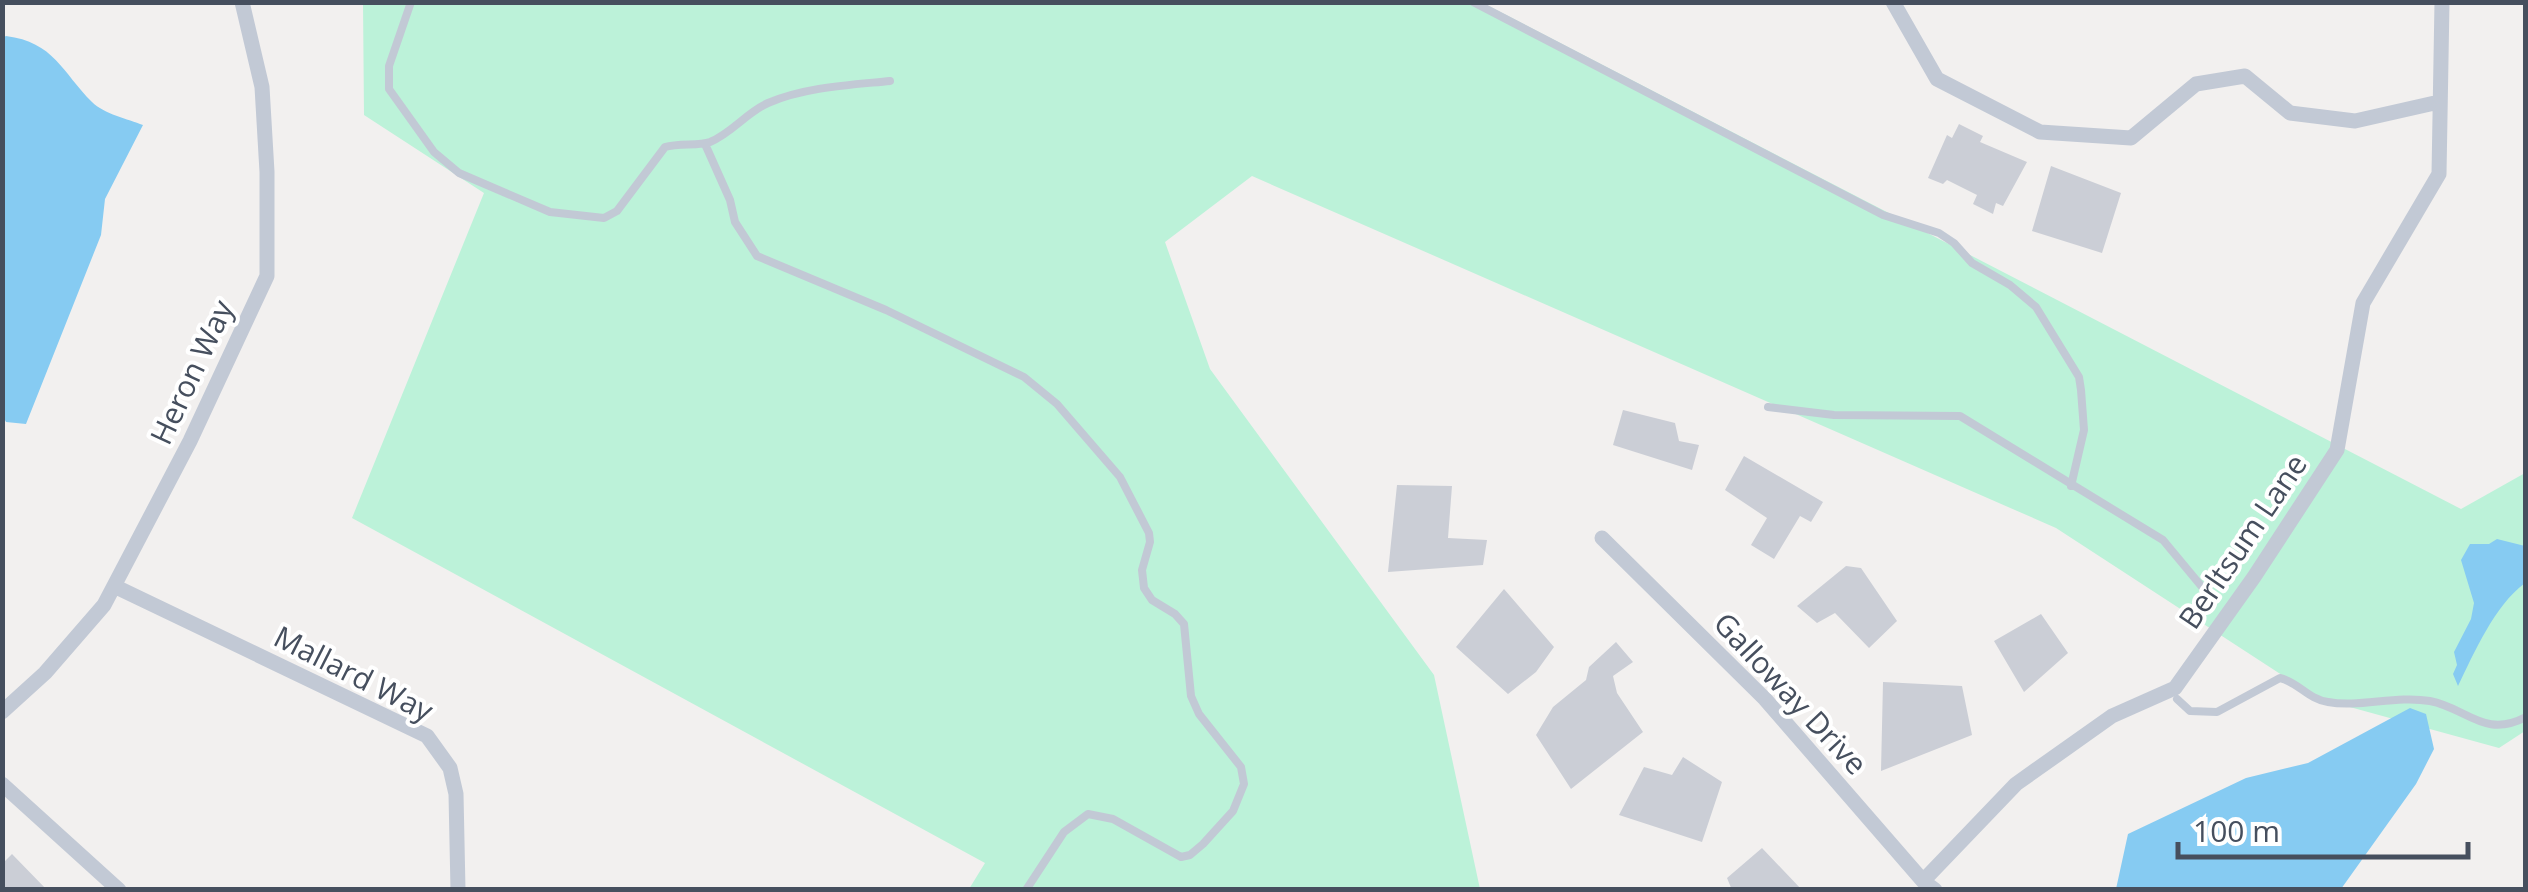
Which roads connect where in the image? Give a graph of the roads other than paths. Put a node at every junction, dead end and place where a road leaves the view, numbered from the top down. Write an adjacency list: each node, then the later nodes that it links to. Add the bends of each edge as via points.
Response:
1 (242, 2): 12 (street, Heron Way, via 262,88 267,276)
2 (410, 2): 8 (lane, via 389,66 389,89 434,152 459,173 550,212 604,218 617,211 664,147)
3 (1473, 2): 10 (lane, via 1883,215 1939,233 2026,297 2079,377 2084,430)
4 (1893, 2): 7 (street, via 1937,79 2040,132 2131,138 2196,84 2245,76 2290,113 2356,121)
5 (2442, 2): 7 (street, Berltsum Lane)
6 (890, 81): 8 (lane, via 764,104)
7 (2440, 102): 18 (street, Berltsum Lane, via 2439,174 2363,303 2337,450 2175,688 2112,716 2016,784)
8 (705, 144): 21 (lane, via 735,222 756,256 886,310 1035,384 1098,448 1149,533 1144,588 1184,624 1191,696 1240,767 1240,800 1203,844 1181,857 1112,819 1088,814 1064,832)
9 (1768, 407): 10 (lane, via 1960,416)
10 (2071, 486): 13 (lane, via 2163,540)
11 (1602, 538): 18 (street, Galloway Drive, via 1765,699)
12 (114, 586): 15 (street, Heron Way, via 46,673); 20 (street, Mallard Way, via 426,736 450,768 456,794)
13 (2212, 600)
14 (2177, 699): 16 (lane, via 2190,711 2216,712 2280,678 2332,703 2434,702 2488,724 2511,725)
15 (2, 712)
16 (2526, 717)
17 (2, 784): 19 (street)
18 (1929, 885)
19 (119, 890)
20 (458, 890)
21 (1026, 890)

